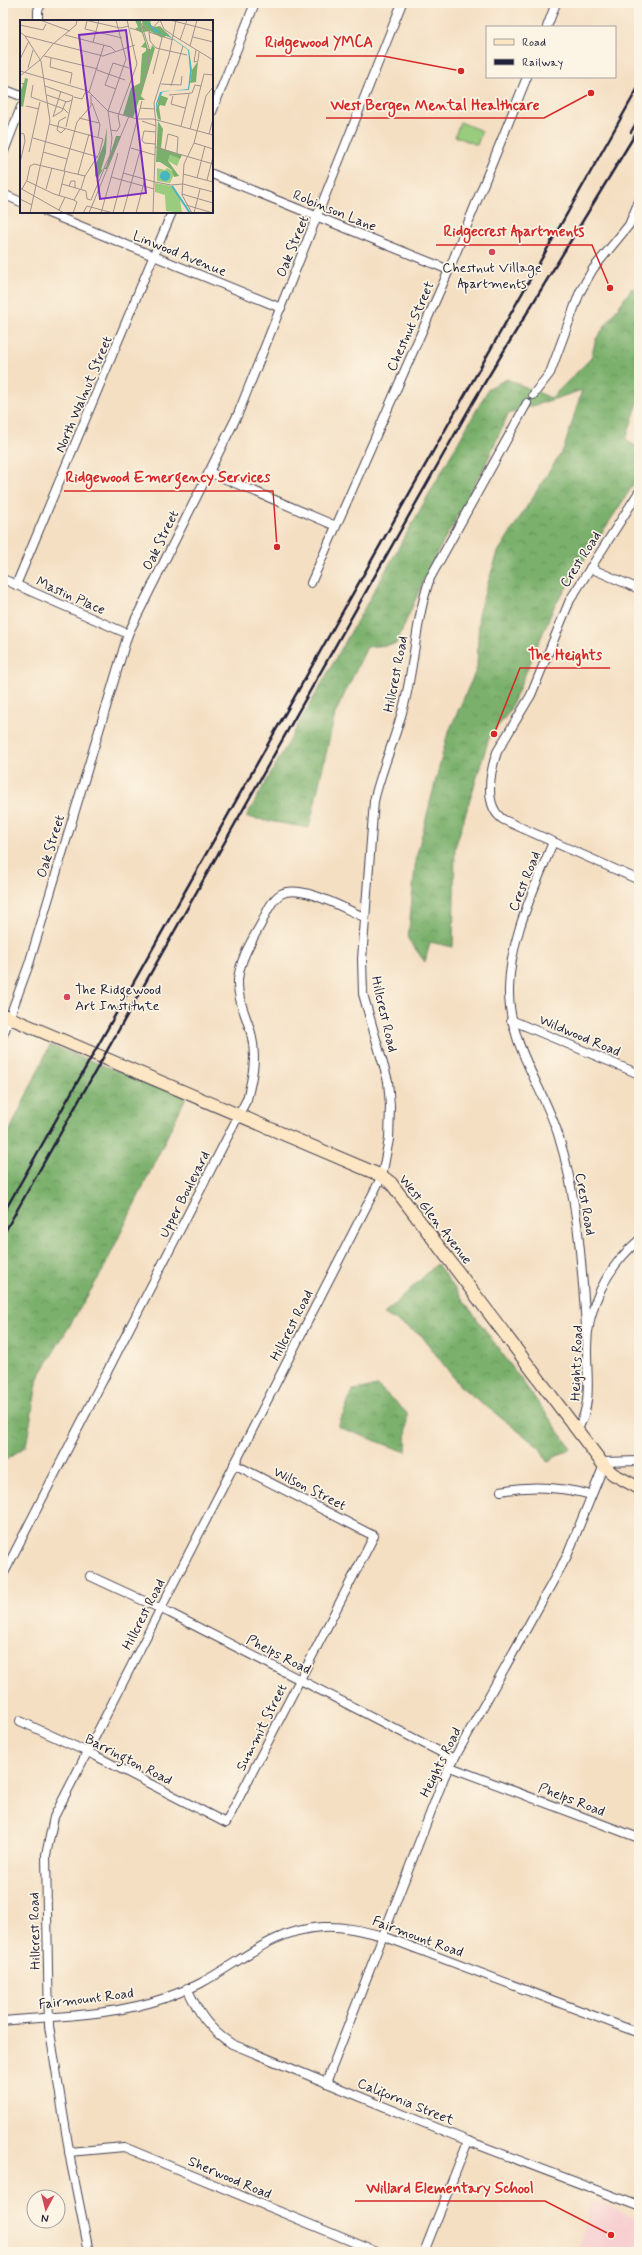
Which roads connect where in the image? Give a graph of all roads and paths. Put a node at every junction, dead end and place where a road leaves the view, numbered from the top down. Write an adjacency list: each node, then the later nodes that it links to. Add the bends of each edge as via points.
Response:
1 (42, 3): 5 (street, via 38,10)
2 (256, 3): 11 (street)
3 (402, 3): 19 (street, Oak Street)
4 (556, 3): 6 (street)
5 (38, 20)
6 (547, 26)
7 (527, 78): 21 (street, Chestnut Street)
8 (3, 89): 9 (street)
9 (20, 96)
10 (20, 110): 12 (street)
11 (213, 110)
12 (3, 154)
13 (213, 174): 19 (street, Robinson Lane)
14 (3, 194): 16 (street)
15 (639, 201): 23 (street, via 629,225 593,269 580,292 550,373)
16 (20, 202)
17 (48, 213): 20 (street, Linwood Avenue)
18 (172, 213): 20 (street, North Walnut Street)
19 (318, 217): 21 (street, Robinson Lane); 22 (street, Oak Street)
20 (154, 256): 22 (street, Linwood Avenue); 31 (street, North Walnut Street)
21 (448, 270): 27 (street, Chestnut Street)
22 (281, 308): 25 (street, Oak Street, via 238,414)
23 (533, 395)
24 (527, 403): 36 (street, Hillcrest Road, via 438,563 425,593 406,700 374,801)
25 (209, 472): 27 (street); 33 (street, Oak Street)
26 (639, 492): 28 (street, Crest Road)
27 (336, 526): 30 (street, Chestnut Street)
28 (590, 568): 32 (street); 34 (street, Crest Road, via 564,612 531,695 502,742 494,762 491,800 497,816)
29 (3, 579): 31 (street, Mastin Place)
30 (311, 582)
31 (16, 585): 33 (street, Mastin Place)
32 (639, 589)
33 (128, 634): 37 (street, Oak Street, via 29,964)
34 (553, 842): 35 (street); 38 (street, Crest Road, via 515,943 510,975)
35 (639, 880)
36 (364, 917): 41 (street, Upper Boulevard, via 302,891 289,891 275,899 244,954 240,966 238,992 251,1033 255,1062 253,1077); 42 (street, Hillcrest Road, via 364,994 388,1081 390,1106 389,1139)
37 (7, 1017): 39 (street, Oak Street); 41 (street, West Glen Avenue)
38 (511, 1020): 40 (street, Wildwood Road); 44 (street, Crest Road, via 519,1047 558,1134 569,1175 579,1232)
39 (3, 1035)
40 (639, 1074)
41 (239, 1115): 42 (street, West Glen Avenue); 53 (street, Upper Boulevard)
42 (382, 1176): 45 (street, West Glen Avenue, via 391,1183); 48 (street, Hillcrest Road)
43 (639, 1240): 44 (street, Heights Road, via 620,1259 601,1289 591,1317)
44 (587, 1340): 45 (street, Heights Road, via 589,1392 587,1408)
45 (578, 1429): 47 (street, West Glen Avenue)
46 (639, 1461): 47 (street)
47 (603, 1463): 49 (street, West Glen Avenue, via 613,1474); 51 (street, Heights Road)
48 (234, 1464): 52 (street, Wilson Street); 55 (street, Hillcrest Road)
49 (639, 1488)
50 (501, 1491): 51 (street, via 551,1487 567,1488)
51 (592, 1495): 59 (street, Heights Road, via 567,1556)
52 (374, 1536): 56 (street, Summit Street)
53 (3, 1575)
54 (90, 1576): 55 (street, Phelps Road)
55 (160, 1608): 56 (street, Phelps Road); 58 (street, Hillcrest Road)
56 (300, 1680): 59 (street, Phelps Road); 61 (street, Summit Street)
57 (20, 1721): 58 (street, Barrington Road)
58 (87, 1752): 61 (street, Barrington Road); 65 (street, Hillcrest Road, via 54,1817 46,1855)
59 (454, 1759): 60 (street, Heights Road)
60 (450, 1767): 62 (street, Phelps Road); 63 (street, Heights Road)
61 (226, 1824)
62 (639, 1838)
63 (383, 1936): 64 (street, Fairmount Road, via 336,1927 290,1933 260,1946 201,1983); 67 (street, Fairmount Road); 68 (street, Heights Road)
64 (187, 1988): 65 (street, Fairmount Road, via 164,1998 116,2010); 68 (street, California Street, via 203,2018 222,2038)
65 (49, 2016): 66 (street, Fairmount Road); 70 (street, Hillcrest Road)
66 (3, 2020)
67 (639, 2033)
68 (326, 2083): 69 (street, California Street)
69 (468, 2141): 71 (street, California Street); 74 (street)
70 (69, 2152): 72 (street, Hillcrest Road); 73 (street, Sherwood Road, via 124,2147)
71 (639, 2206)
72 (89, 2252)
73 (377, 2252)
74 (424, 2252)

